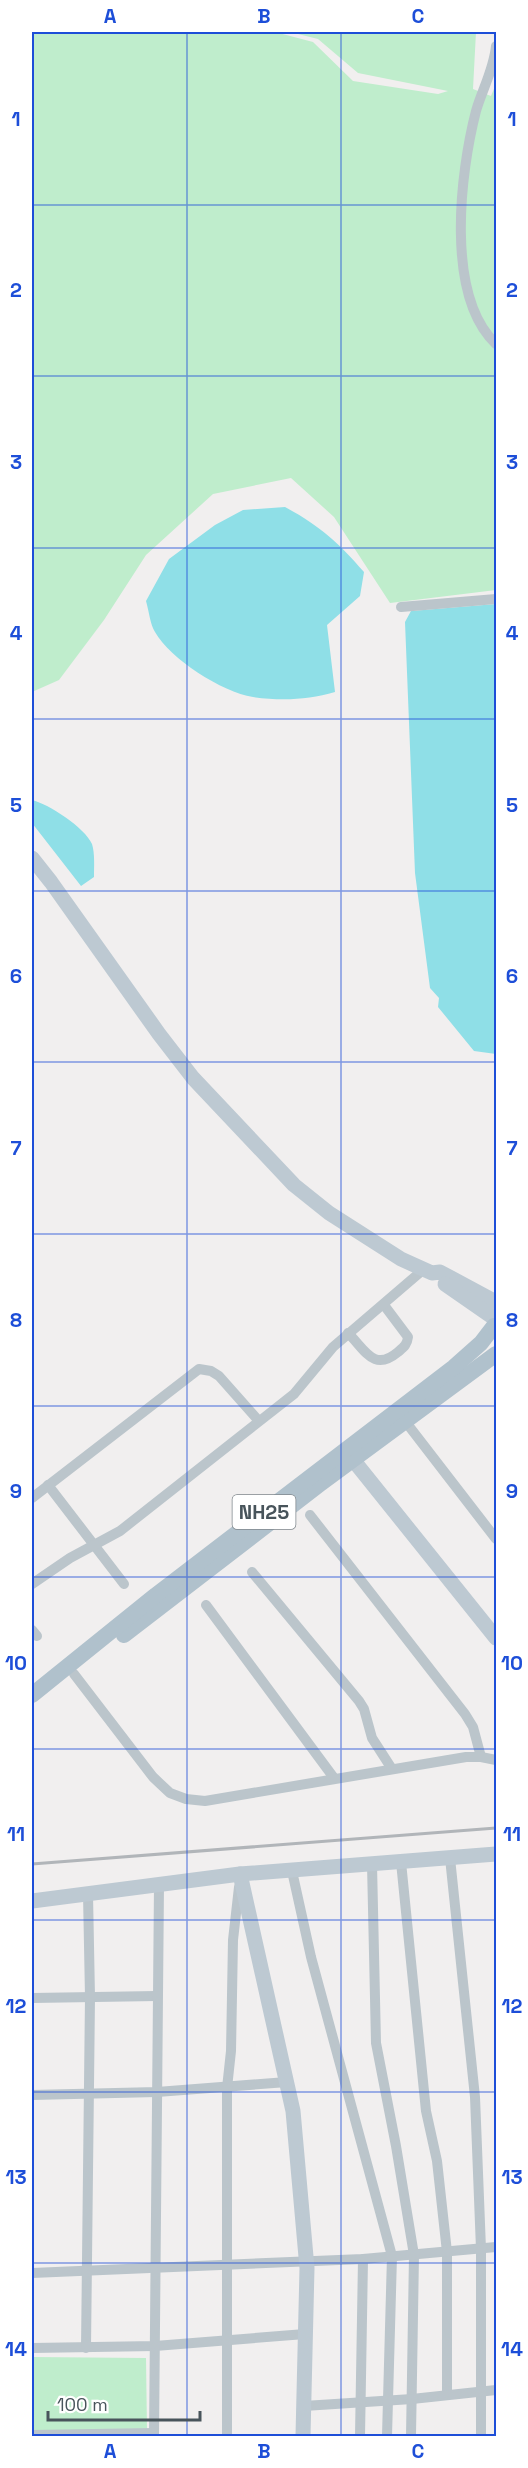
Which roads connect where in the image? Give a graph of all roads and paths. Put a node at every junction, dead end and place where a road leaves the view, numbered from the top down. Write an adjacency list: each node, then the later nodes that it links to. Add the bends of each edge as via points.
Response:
1 (496, 46): 2 (street, via 468,144 461,185 460,237 470,295 479,321)
2 (496, 344)
3 (496, 599): 4 (street)
4 (401, 607)
5 (32, 858): 6 (street, via 193,1078 294,1185 338,1219 401,1259)
6 (428, 1271): 7 (street); 8 (street)
7 (384, 1305): 9 (street); 9 (street, via 408,1337 405,1346 389,1359 374,1359)
8 (496, 1318): 13 (main road, NH25, via 468,1356)
9 (348, 1333): 11 (street, via 294,1394)
10 (496, 1354): 12 (main road, NH25)
11 (258, 1420): 14 (street, via 219,1376 199,1369); 18 (street, via 120,1531)
12 (405, 1421): 13 (main road, NH25); 17 (street)
13 (349, 1455): 23 (street); 24 (main road, NH25); 25 (main road, NH25, via 156,1595)
14 (48, 1485): 15 (street); 18 (street)
15 (32, 1498)
16 (310, 1515): 27 (street, via 465,1714)
17 (496, 1539)
18 (95, 1545): 20 (street); 21 (street)
19 (252, 1572): 29 (street, via 359,1701 372,1738)
20 (32, 1584)
21 (124, 1584)
22 (206, 1605): 30 (street)
23 (496, 1638)
24 (74, 1674): 26 (main road, NH25); 30 (street, via 153,1777 170,1793 205,1801)
25 (32, 1695)
26 (32, 1707)
27 (481, 1756): 28 (street); 29 (street)
28 (496, 1760)
29 (392, 1769): 30 (street)
30 (334, 1778)
31 (496, 1854): 32 (street)
32 (450, 1858): 33 (street); 49 (street, via 475,2097)
33 (401, 1862): 34 (street); 50 (street, via 426,2111 437,2161)
34 (372, 1864): 35 (street); 51 (street, via 376,2043)
35 (292, 1871): 36 (street); 52 (street, via 311,1957)
36 (240, 1874): 37 (street); 43 (street); 44 (street)
37 (159, 1886): 38 (street); 40 (street)
38 (88, 1894): 39 (street); 41 (street)
39 (32, 1901)
40 (158, 1996): 41 (street); 45 (street)
41 (90, 1997): 42 (street); 46 (street)
42 (32, 1998)
43 (287, 2082): 44 (street); 54 (street)
44 (227, 2088): 45 (street); 55 (street)
45 (157, 2092): 46 (street); 56 (street)
46 (89, 2094): 47 (street); 57 (street)
47 (32, 2095)
48 (496, 2247): 49 (street)
49 (481, 2249): 50 (street); 65 (street)
50 (447, 2252): 51 (street); 66 (street)
51 (414, 2255): 52 (street); 67 (street)
52 (392, 2256): 53 (street); 68 (street)
53 (363, 2259): 54 (street); 69 (street)
54 (307, 2262): 55 (street); 59 (street)
55 (228, 2265): 56 (street); 60 (street)
56 (156, 2268): 57 (street); 61 (street)
57 (87, 2271): 58 (street); 63 (street)
58 (32, 2273)
59 (305, 2334): 60 (street); 70 (street)
60 (228, 2340): 61 (street); 74 (street)
61 (155, 2346): 63 (street); 73 (street)
62 (32, 2348): 63 (street)
63 (86, 2348)
64 (496, 2390): 65 (street)
65 (482, 2391): 66 (street); 79 (street)
66 (447, 2395): 67 (street)
67 (412, 2400): 68 (street); 78 (street)
68 (388, 2401): 69 (street); 77 (street)
69 (361, 2403): 70 (street); 76 (street)
70 (304, 2406): 75 (street)
71 (32, 2435): 72 (street)
72 (80, 2435): 73 (street)
73 (154, 2435)
74 (227, 2436)
75 (303, 2436)
76 (360, 2436)
77 (387, 2436)
78 (411, 2436)
79 (481, 2436)

